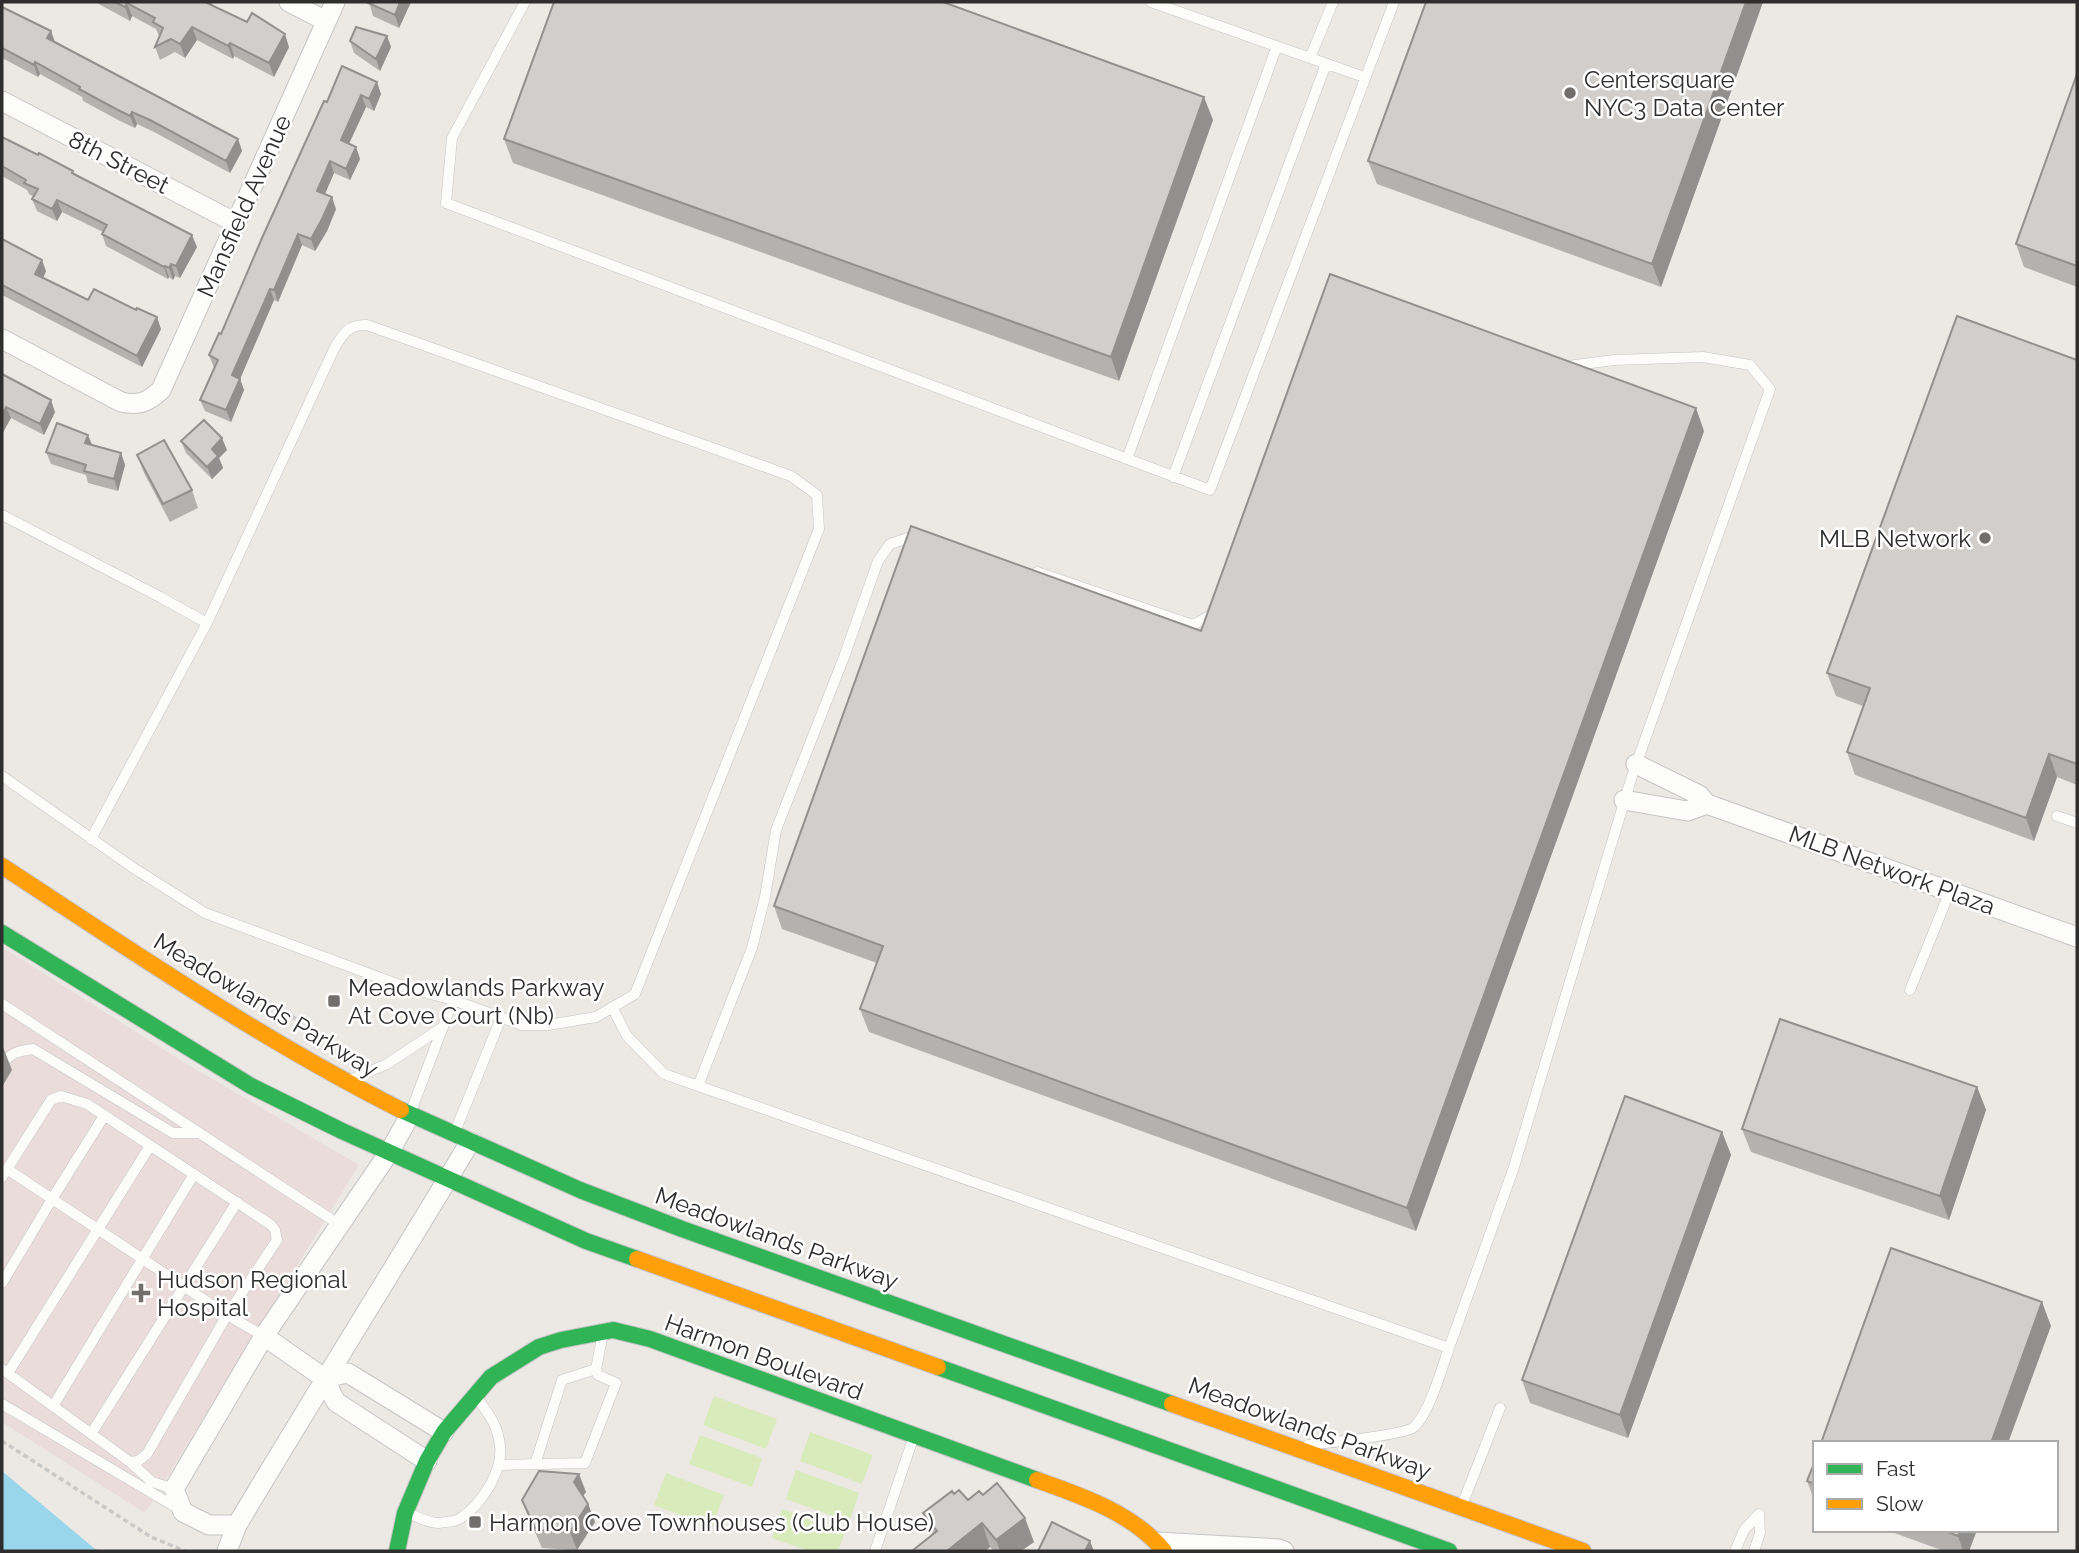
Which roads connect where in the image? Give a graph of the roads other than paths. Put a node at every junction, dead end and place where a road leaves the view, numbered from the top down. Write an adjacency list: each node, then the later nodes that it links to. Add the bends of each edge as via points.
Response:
1 (289, 2): 7 (street)
2 (335, 2): 7 (street, Mansfield Avenue)
3 (525, 2): 16 (lane, via 452,138 446,203)
4 (1152, 2): 8 (lane)
5 (1333, 2): 9 (lane)
6 (1394, 2): 11 (lane)
7 (326, 21): 13 (street, Mansfield Avenue)
8 (1277, 47): 9 (lane); 16 (lane)
9 (1310, 58): 10 (lane)
10 (1326, 64): 11 (lane); 17 (lane)
11 (1364, 77): 17 (lane, via 1210,490)
12 (2, 101): 13 (street, 8th Street)
13 (236, 223): 14 (street, Mansfield Avenue, via 168,377 161,390 143,403 121,402)
14 (2, 339)
15 (1559, 366): 23 (lane, via 1703,357 1750,365 1770,389)
16 (1127, 459): 17 (lane)
17 (1173, 477)
18 (2, 515): 22 (lane)
19 (924, 533): 42 (lane, via 890,544 878,561 776,830 751,948)
20 (1027, 568): 21 (lane, via 1193,625 1211,615)
21 (1215, 603)
22 (207, 623): 29 (lane); 37 (lane, via 334,349 347,328 358,324 791,476 817,495 818,529 635,994)
23 (1636, 764): 25 (lane); 26 (street, via 1699,795)
24 (2, 776): 29 (lane)
25 (1625, 800): 26 (street, via 1687,811); 62 (lane, via 1513,1170)
26 (1707, 804): 31 (street, MLB Network Plaza)
27 (2057, 816): 28 (lane)
28 (2077, 823)
29 (91, 839): 35 (lane, via 205,913 405,987)
30 (2, 866): 41 (main road, Meadowlands Parkway, via 204,998)
31 (1950, 891): 33 (street, MLB Network Plaza); 34 (lane)
32 (3, 937): 48 (main road, via 251,1086)
33 (2077, 937)
34 (1910, 990)
35 (453, 1000): 38 (lane); 39 (lane)
36 (2, 1004): 45 (lane)
37 (612, 1007): 38 (lane, via 596,1017 548,1025 522,1025); 42 (lane, via 627,1036 664,1074)
38 (501, 1018): 46 (lane)
39 (443, 1027): 41 (lane, via 387,1064); 43 (lane)
40 (2, 1065): 45 (lane, via 19,1051 33,1049 173,1133)
41 (345, 1082): 43 (main road, Meadowlands Parkway)
42 (698, 1086): 62 (lane)
43 (410, 1115): 46 (main road, Meadowlands Parkway); 48 (street)
44 (104, 1116): 47 (lane); 49 (lane, via 61,1096 51,1100); 52 (lane)
45 (200, 1133): 54 (lane)
46 (462, 1138): 51 (street); 73 (main road, Meadowlands Parkway, via 682,1229)
47 (150, 1146): 50 (lane); 55 (lane)
48 (390, 1151): 51 (main road); 54 (street)
49 (4, 1173): 52 (lane)
50 (194, 1174): 53 (lane); 56 (lane)
51 (449, 1178): 65 (street); 88 (main road, via 586,1241)
52 (52, 1199): 55 (lane); 57 (lane)
53 (237, 1202): 58 (lane); 59 (lane, via 271,1225 277,1240)
54 (340, 1225): 61 (street)
55 (97, 1228): 56 (lane); 64 (lane)
56 (141, 1258): 58 (lane); 68 (lane)
57 (2, 1283)
58 (185, 1287): 59 (lane); 71 (lane)
59 (227, 1315): 61 (lane); 75 (lane, via 147,1454)
60 (604, 1331): 63 (lane); 66 (main road, Harmon Boulevard, via 539,1347 491,1377); 72 (main road, Harmon Boulevard, via 650,1339)
61 (264, 1336): 65 (street); 78 (street)
62 (1449, 1348): 73 (lane, via 1424,1416 1413,1429)
63 (596, 1370): 76 (lane, via 562,1380); 76 (lane, via 616,1382 585,1464)
64 (5, 1371): 68 (lane)
65 (324, 1378): 70 (street, via 348,1373); 74 (street, via 336,1402); 82 (street)
66 (475, 1395): 70 (main road, Harmon Boulevard); 77 (lane, via 494,1419)
67 (2, 1404): 80 (lane)
68 (53, 1406): 71 (lane)
69 (1500, 1408): 79 (lane)
70 (444, 1432): 74 (main road, Harmon Boulevard)
71 (92, 1434): 75 (lane)
72 (914, 1435): 83 (main road, Harmon Boulevard, via 1078,1496 1131,1523); 86 (lane)
73 (1296, 1447): 79 (main road, Meadowlands Parkway)
74 (427, 1461): 81 (main road, Harmon Boulevard)
75 (130, 1462): 78 (lane, via 152,1482)
76 (535, 1464): 77 (lane)
77 (499, 1465): 81 (lane, via 484,1494 458,1520 435,1523)
78 (174, 1489): 80 (street)
79 (1461, 1506): 89 (main road, Meadowlands Parkway)
80 (183, 1512): 82 (street, via 209,1525)
81 (405, 1513): 85 (main road, Harmon Boulevard)
82 (237, 1525): 84 (street)
83 (1161, 1547): 87 (street)
84 (227, 1551)
85 (397, 1551)
86 (875, 1551)
87 (1284, 1551)
88 (1449, 1551)
89 (1583, 1551)
90 (1735, 1551): 91 (lane, via 1744,1530 1759,1514 1760,1533)
91 (1754, 1551)

